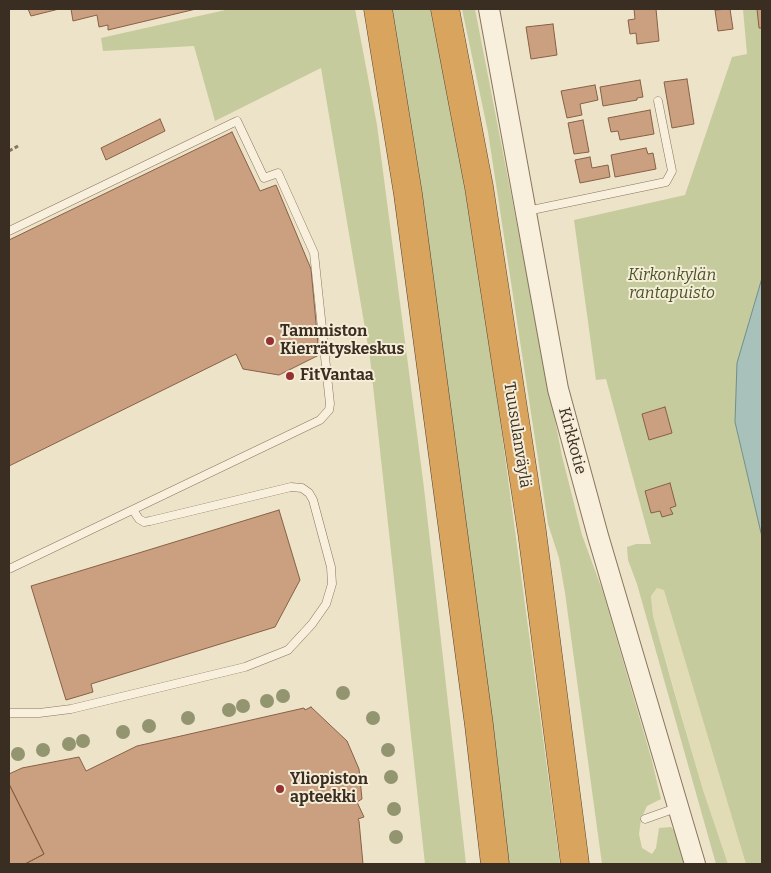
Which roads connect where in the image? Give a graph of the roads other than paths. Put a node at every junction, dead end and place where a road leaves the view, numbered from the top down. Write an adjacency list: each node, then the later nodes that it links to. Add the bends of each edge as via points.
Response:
1 (378, 9): 10 (highway, via 408,194)
2 (445, 9): 15 (highway, Tuusulanväylä, via 479,187 526,492)
3 (489, 9): 5 (street, Kirkkotie)
4 (658, 101): 5 (lane, via 672,171 666,182)
5 (525, 211): 11 (street, Kirkkotie, via 558,389)
6 (9, 231): 7 (lane, via 236,121 264,178 278,173 314,253 329,410 320,420)
7 (133, 510): 8 (lane); 9 (lane, via 138,519 150,522 291,487 302,488 313,500 331,566 332,584 326,604 288,650 245,667 71,709)
8 (9, 569)
9 (9, 714)
10 (479, 725): 13 (highway, via 473,824); 14 (highway)
11 (678, 807): 12 (lane); 16 (street, Kirkkotie)
12 (645, 819)
13 (476, 864)
14 (495, 864)
15 (575, 864)
16 (695, 864)

